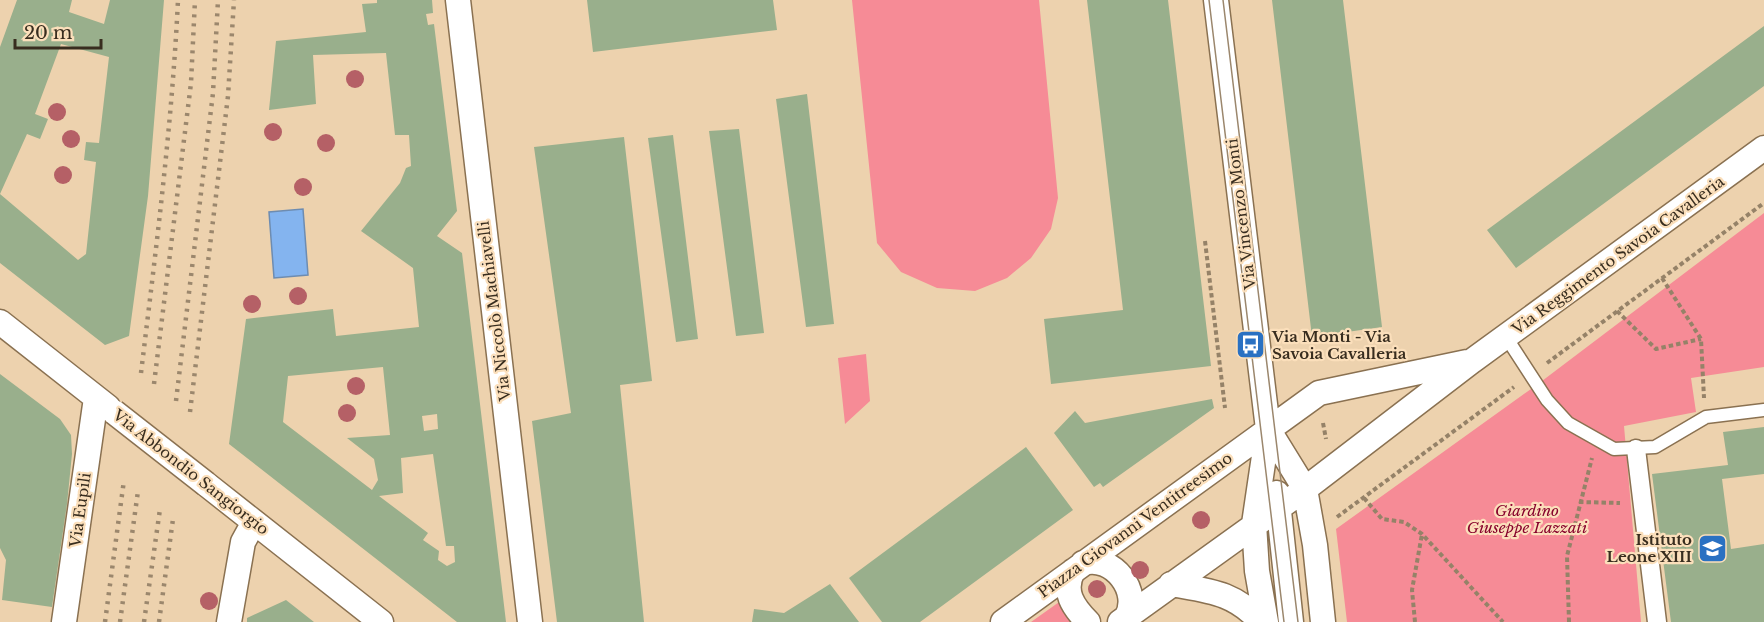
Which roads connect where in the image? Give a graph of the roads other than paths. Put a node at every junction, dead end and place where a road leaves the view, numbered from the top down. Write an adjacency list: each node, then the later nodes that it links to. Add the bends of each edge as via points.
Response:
1 (458, 0): 21 (street, Via Niccolò Machiavelli)
2 (1216, 0): 9 (street, Via Vincenzo Monti)
3 (1764, 148): 5 (street, Via Reggimento Savoia Cavalleria)
4 (0, 322): 7 (street, Via Abbondio Sangiorgio)
5 (1506, 338): 6 (street, Via Reggimento Savoia Cavalleria); 10 (lane, via 1547,400 1568,423 1614,449)
6 (1472, 361): 9 (street, Via Reggimento Savoia Cavalleria, via 1319,393); 11 (street, Via Reggimento Savoia Cavalleria)
7 (105, 405): 13 (street, Via Abbondio Sangiorgio, bridge); 18 (street, Via Eupili)
8 (1764, 410): 10 (lane, via 1706,417 1655,447)
9 (1268, 429): 11 (street, Via Vincenzo Monti); 12 (street); 14 (street, Via Vincenzo Monti); 15 (street, Piazza Giovanni Ventitreesimo)
10 (1636, 448): 28 (street)
11 (1305, 489): 12 (street, Via Reggimento Savoia Cavalleria); 27 (street, Via Vincenzo Monti)
12 (1278, 507): 14 (street, Via Reggimento Savoia Cavalleria); 26 (street)
13 (254, 522): 19 (street, via 243,542); 20 (street, Via Abbondio Sangiorgio)
14 (1254, 524): 16 (street); 25 (street, Via Vincenzo Monti)
15 (1078, 567): 17 (street, via 1091,561 1114,569 1132,597 1131,610); 22 (street, Piazza Giovanni Ventitreesimo); 23 (street, via 1067,591)
16 (1171, 584): 17 (street); 24 (street, via 1228,595 1249,608)
17 (1123, 620)
18 (64, 622)
19 (229, 622)
20 (381, 622)
21 (530, 622)
22 (1003, 622)
23 (1088, 622)
24 (1261, 622)
25 (1266, 622)
26 (1291, 622)
27 (1323, 622)
28 (1657, 622)

